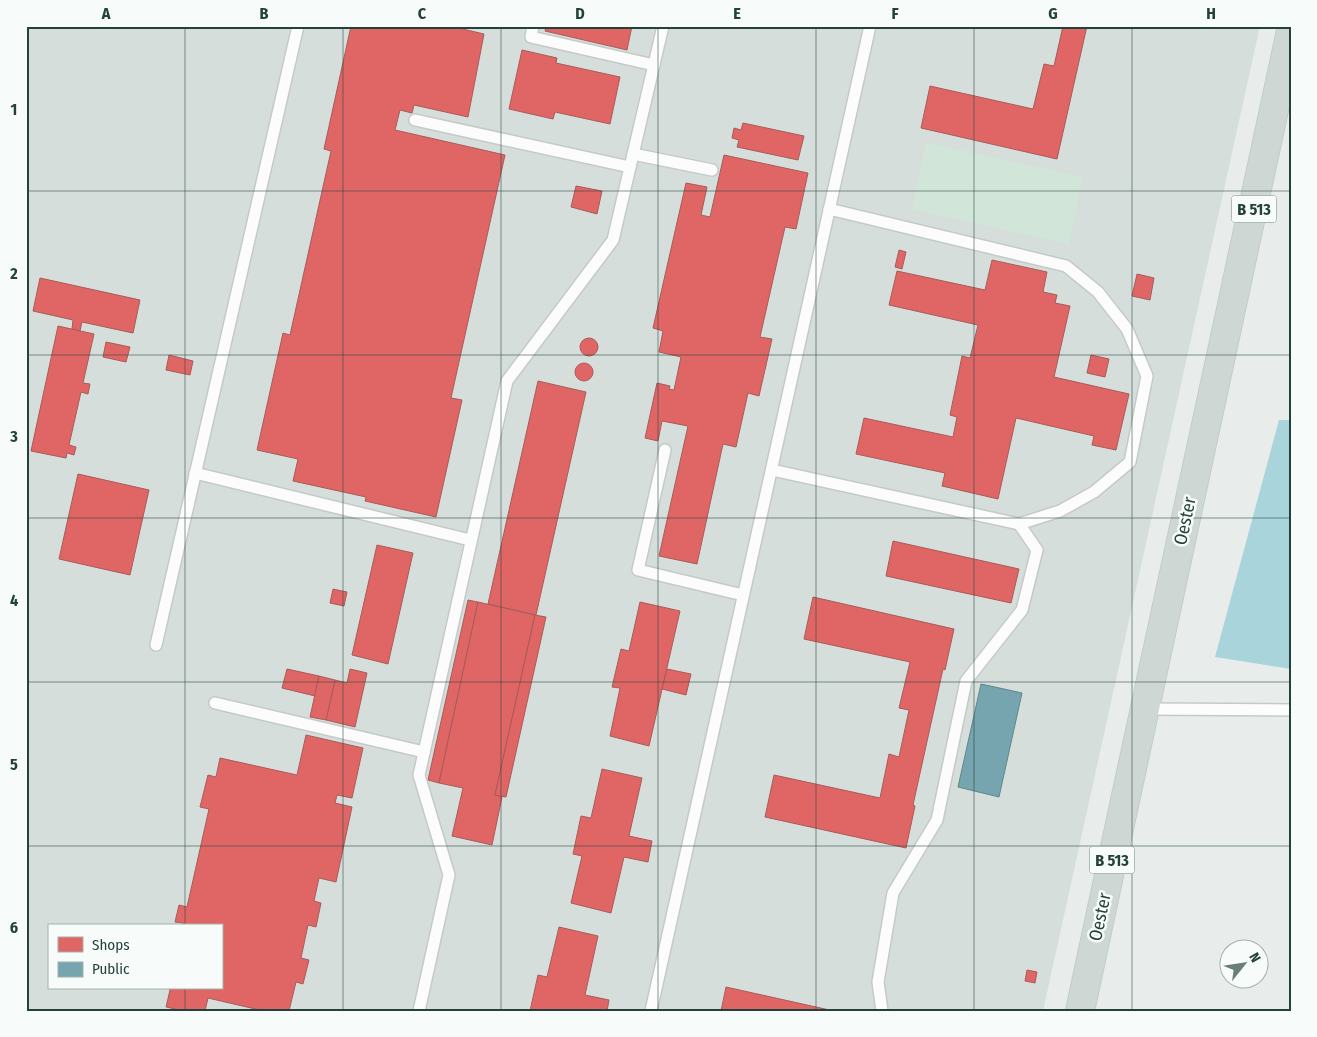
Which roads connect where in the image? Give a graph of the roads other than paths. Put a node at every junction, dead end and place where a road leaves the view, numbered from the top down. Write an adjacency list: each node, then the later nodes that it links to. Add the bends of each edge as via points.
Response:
1 (298, 26): 14 (lane)
2 (533, 26): 6 (lane, via 531,37)
3 (664, 26): 6 (lane)
4 (870, 26): 11 (lane)
5 (1291, 31): 20 (main road, Oester / B 513)
6 (654, 65): 8 (lane)
7 (415, 120): 9 (lane)
8 (633, 154): 9 (lane); 10 (lane)
9 (630, 166): 16 (lane, via 613,240 507,381)
10 (712, 170)
11 (829, 209): 13 (lane); 15 (lane, via 1066,266 1098,292 1127,329 1147,376 1130,462 1094,492 1069,507)
12 (665, 450): 17 (lane, via 638,570)
13 (772, 470): 15 (lane); 17 (lane)
14 (195, 473): 16 (lane); 18 (lane)
15 (1019, 524): 25 (lane, via 1037,550 1022,610 966,681 938,820 894,893 878,982)
16 (470, 540): 22 (lane)
17 (743, 595): 24 (lane)
18 (156, 645)
19 (215, 702): 22 (lane)
20 (1144, 709): 21 (lane); 26 (main road, Oester / B 513)
21 (1291, 710)
22 (424, 752): 23 (lane, via 419,775 449,875)
23 (419, 1011)
24 (651, 1011)
25 (882, 1011)
26 (1080, 1011)

